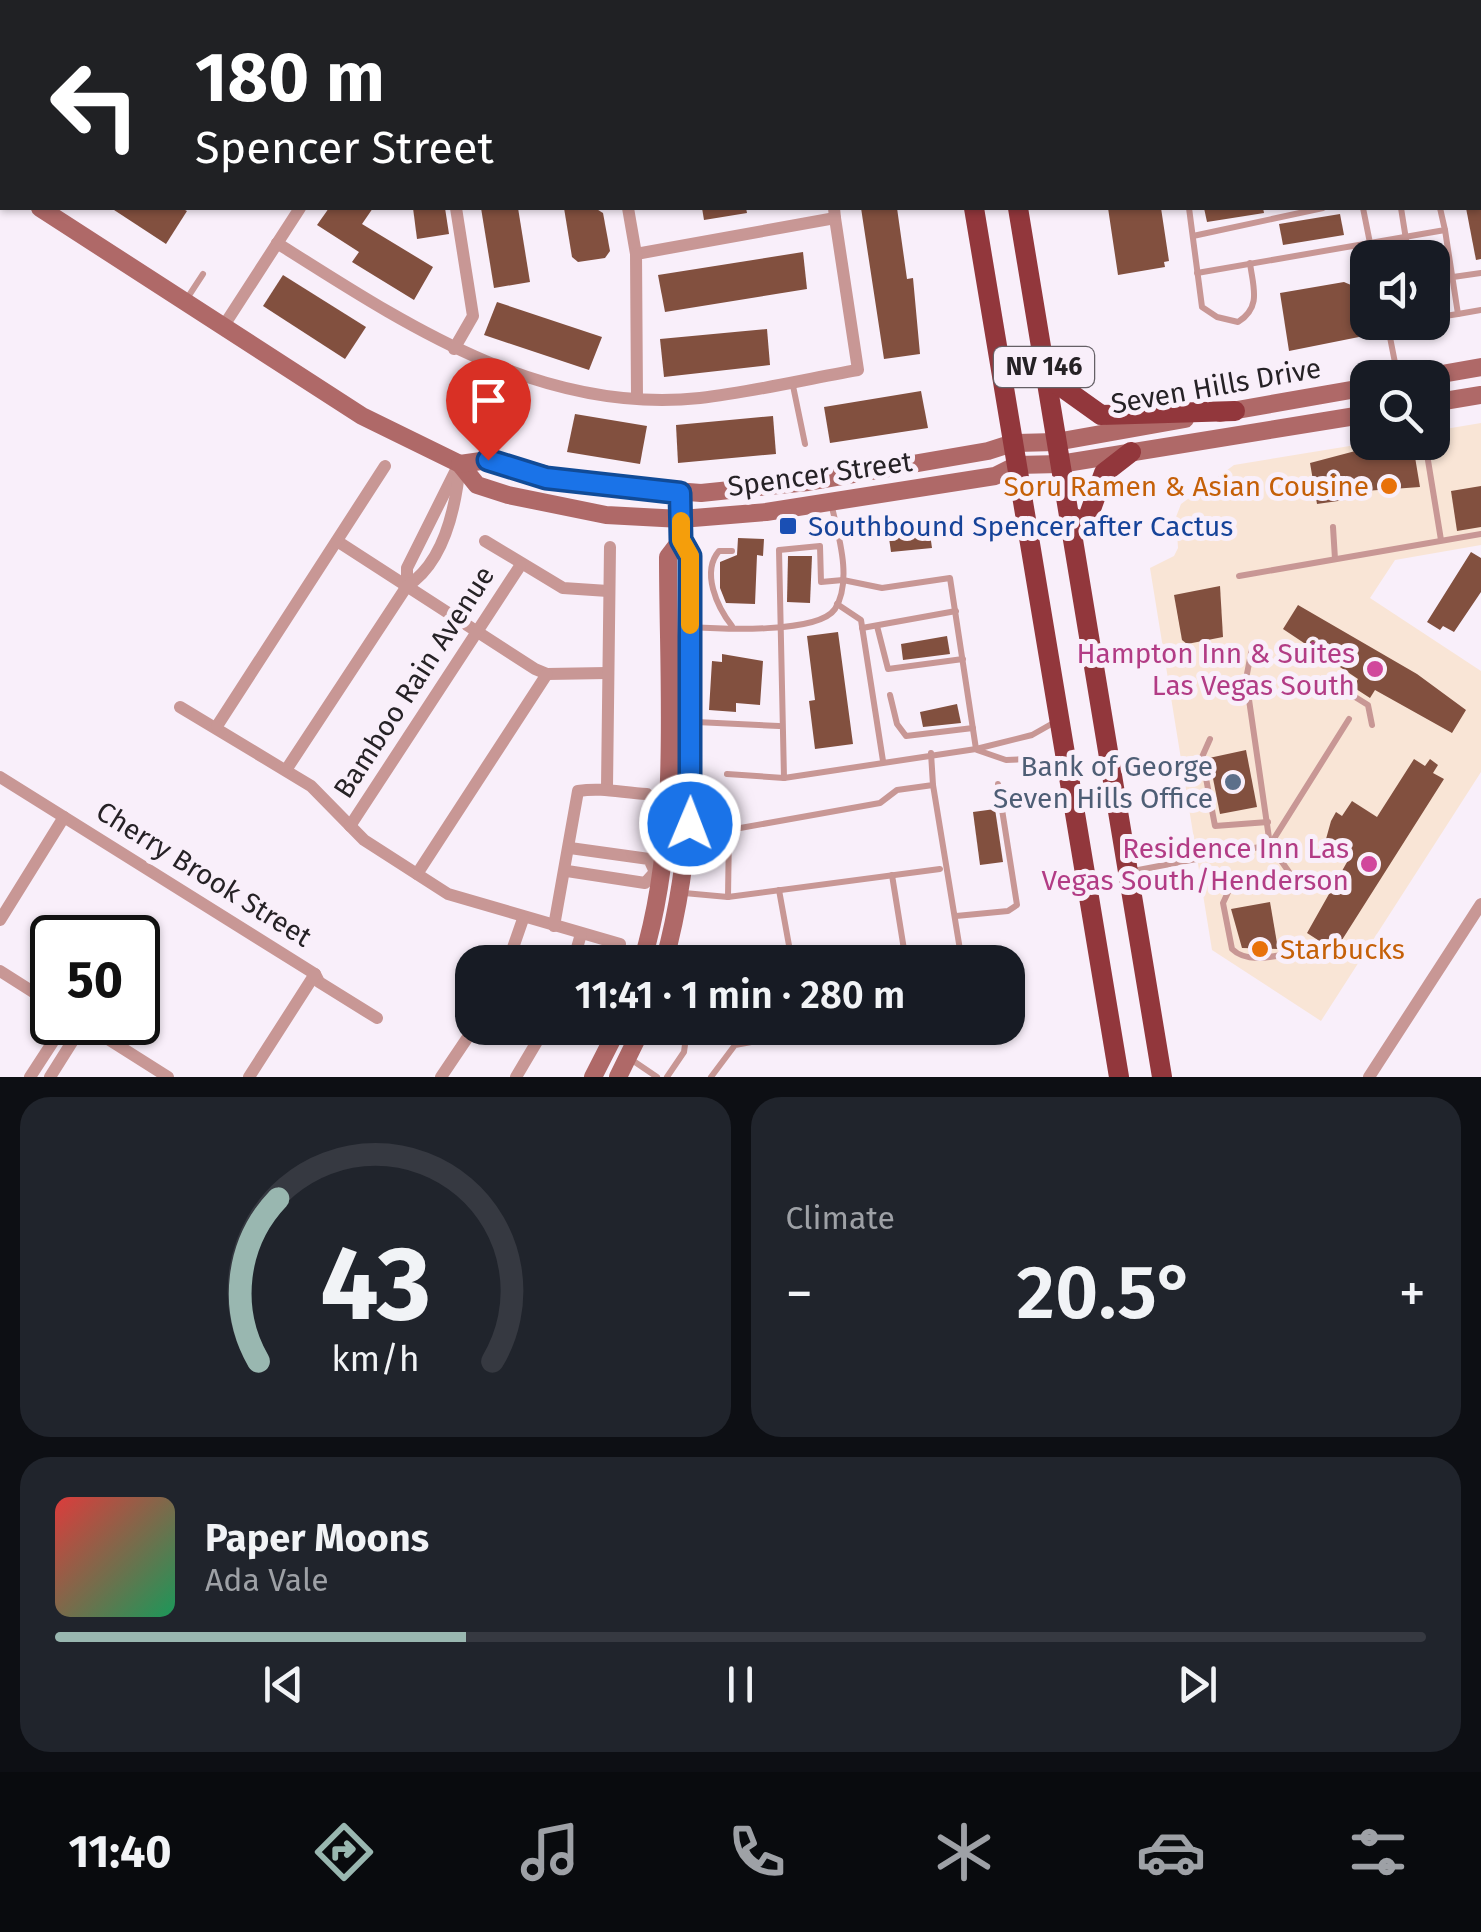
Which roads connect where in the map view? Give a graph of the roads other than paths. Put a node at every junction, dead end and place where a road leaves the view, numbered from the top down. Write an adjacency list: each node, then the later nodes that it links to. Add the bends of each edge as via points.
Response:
1 (43, 210): 27 (main road, Spencer Street)
2 (299, 210): 19 (street)
3 (456, 210): 32 (street, via 473,316)
4 (628, 210): 21 (street)
5 (974, 210): 44 (highway, NV 146)
6 (1018, 210): 35 (highway, NV 146)
7 (1189, 210): 14 (lane)
8 (1315, 210): 14 (lane)
9 (1363, 210): 16 (lane)
10 (1401, 210): 15 (lane)
11 (1440, 210): 13 (lane)
12 (834, 213): 21 (street); 36 (street, via 858,370)
13 (1445, 230): 15 (lane); 26 (lane)
14 (1192, 236): 23 (lane)
15 (1406, 236): 17 (lane); 18 (lane)
16 (1370, 240)
17 (1377, 240)
18 (1407, 240)
19 (277, 243): 31 (street); 32 (street)
20 (1350, 244): 22 (lane)
21 (636, 254): 39 (street)
22 (1250, 262): 23 (lane); 23 (lane, via 1256,303 1238,322 1202,307)
23 (1198, 273)
24 (202, 274): 27 (lane)
25 (1481, 274): 26 (lane)
26 (1452, 278): 29 (lane)
27 (185, 301): 31 (main road, Spencer Street)
28 (1481, 310): 29 (lane)
29 (1458, 314): 30 (lane)
30 (1450, 315)
31 (223, 326): 48 (main road, Spencer Street, via 362,416)
32 (454, 349): 39 (street, via 545,383)
33 (1481, 367): 34 (main road)
34 (1450, 373)
35 (1045, 375): 41 (highway, via 1102,416); 43 (highway, NV 146)
36 (792, 381): 39 (street, via 697,398); 45 (lane)
37 (1350, 390): 41 (main road, Seven Hills Drive)
38 (1481, 395): 40 (main road)
39 (637, 397)
40 (1450, 401)
41 (1234, 411): 43 (main road, Seven Hills Drive)
42 (1350, 417): 46 (main road, Seven Hills Drive)
43 (1056, 442): 44 (main road, Seven Hills Drive); 50 (highway, NV 146)
44 (1013, 443): 49 (highway, NV 146); 53 (main road, Spencer Street)
45 (805, 444)
46 (1131, 452): 50 (main road, Seven Hills Drive); 54 (highway, via 1100,480 1086,523)
47 (1427, 460): 60 (lane)
48 (460, 464): 53 (main road, Spencer Street, via 488,460); 53 (main road, Spencer Street, via 477,484 606,515); 56 (street); 58 (street, via 457,501)
49 (1018, 464): 50 (main road, Seven Hills Drive); 52 (main road, Spencer Street, via 995,476); 88 (highway, NV 146)
50 (1060, 464): 54 (highway, NV 146)
51 (385, 466): 61 (street)
52 (831, 502): 53 (main road, Spencer Street); 68 (lane)
53 (681, 506): 59 (main road)
54 (1069, 516): 117 (highway, NV 146)
55 (1333, 527): 65 (lane)
56 (427, 531): 58 (lane); 69 (street, via 408,568)
57 (1481, 534): 60 (lane)
58 (443, 536): 69 (street, via 421,577)
59 (681, 540): 73 (main road, via 690,556); 80 (main road, via 668,558)
60 (1441, 540): 65 (lane)
61 (337, 541): 69 (street); 91 (street)
62 (485, 541): 66 (street)
63 (610, 547): 70 (street)
64 (732, 551): 76 (lane, via 719,550 713,559 714,600)
65 (1335, 559): 67 (lane)
66 (520, 566): 70 (street, via 563,588); 78 (street, Bamboo Rain Avenue)
67 (1239, 576)
68 (843, 580): 71 (lane); 72 (lane, via 882,588 950,578); 74 (lane, via 821,582 820,546 779,550)
69 (407, 586): 78 (street); 98 (street)
70 (608, 591): 82 (street)
71 (837, 604): 74 (lane, via 826,618); 77 (lane, via 861,620)
72 (956, 612): 75 (lane); 81 (lane)
73 (690, 626): 76 (lane); 89 (main road)
74 (780, 626): 76 (lane); 92 (lane)
75 (876, 626): 77 (lane); 81 (lane, via 888,669)
76 (732, 627)
77 (862, 628): 97 (lane)
78 (476, 630): 83 (street); 110 (street, Bamboo Rain Avenue)
79 (1252, 648): 109 (lane, via 1246,679)
80 (668, 650): 89 (main road, via 680,715); 116 (main road)
81 (963, 659): 93 (lane)
82 (608, 672): 83 (street); 105 (street)
83 (547, 674): 119 (street)
84 (1327, 694): 90 (lane, via 1347,692 1368,705)
85 (890, 695): 93 (lane, via 906,736)
86 (180, 707): 91 (street)
87 (1349, 719): 111 (lane)
88 (1059, 720): 95 (lane); 100 (highway, NV 146)
89 (690, 721): 92 (lane); 106 (main road)
90 (1372, 724)
91 (217, 726): 98 (street)
92 (780, 726): 102 (lane)
93 (973, 728): 95 (lane)
94 (1210, 738): 109 (lane, via 1202,757 1215,826)
95 (976, 749): 96 (lane); 100 (lane, via 1006,760 1031,759)
96 (931, 753): 97 (lane); 103 (lane)
97 (883, 761): 102 (lane)
98 (286, 770): 110 (street)
99 (726, 774): 102 (lane)
100 (1069, 776): 167 (highway, NV 146)
101 (0, 777): 108 (street, Cherry Brook Street)
102 (784, 778)
103 (933, 784): 125 (lane, via 897,790 880,804 729,830); 127 (lane)
104 (998, 784): 127 (lane, via 1017,905)
105 (607, 786): 107 (street); 112 (street, via 578,791)
106 (691, 792): 116 (main road, via 674,858); 124 (main road)
107 (647, 794)
108 (64, 817): 129 (street); 143 (street, Cherry Brook Street)
109 (1268, 822): 111 (lane)
110 (350, 826): 119 (street)
111 (1270, 844): 117 (lane); 118 (lane)
112 (570, 848): 113 (street); 115 (street)
113 (610, 854): 116 (street, via 650,859); 121 (lane)
114 (940, 869): 120 (lane)
115 (567, 871): 121 (street); 130 (street)
116 (659, 872): 121 (street, via 646,882); 135 (main road); 136 (main road, via 670,887)
117 (1128, 872): 168 (highway, NV 146)
118 (1289, 872)
119 (417, 874): 128 (street, via 466,901)
120 (892, 876): 123 (lane); 139 (lane)
121 (606, 877)
122 (1230, 888): 141 (lane, via 1223,903 1237,954 1247,959)
123 (779, 890): 125 (lane); 138 (lane)
124 (681, 893): 125 (lane); 137 (main road)
125 (728, 897)
126 (1481, 904): 169 (street)
127 (956, 916): 140 (lane)
128 (523, 919): 130 (street); 133 (street)
129 (0, 920)
130 (554, 926): 131 (street)
131 (582, 934): 132 (street); 134 (street)
132 (620, 944)
133 (514, 945)
134 (578, 945)
135 (645, 945)
136 (663, 945)
137 (668, 945)
138 (789, 945)
139 (903, 945)
140 (960, 945)
141 (1303, 951)
142 (0, 972): 144 (street)
143 (316, 974): 145 (street, Cherry Brook Street); 160 (street)
144 (30, 990)
145 (377, 1018)
146 (50, 1045): 155 (street)
147 (70, 1045): 157 (street)
148 (111, 1045): 159 (street)
149 (463, 1045): 161 (street)
150 (535, 1045): 162 (street)
151 (609, 1045): 163 (main road)
152 (634, 1045): 156 (main road)
153 (685, 1045): 165 (lane)
154 (736, 1045): 166 (lane)
155 (42, 1057): 157 (lane); 158 (street)
156 (623, 1068): 164 (lane)
157 (54, 1072)
158 (30, 1077)
159 (168, 1077)
160 (249, 1077)
161 (441, 1077)
162 (516, 1077)
163 (593, 1077)
164 (657, 1077)
165 (667, 1077)
166 (711, 1077)
167 (1119, 1077)
168 (1162, 1077)
169 (1368, 1077)

